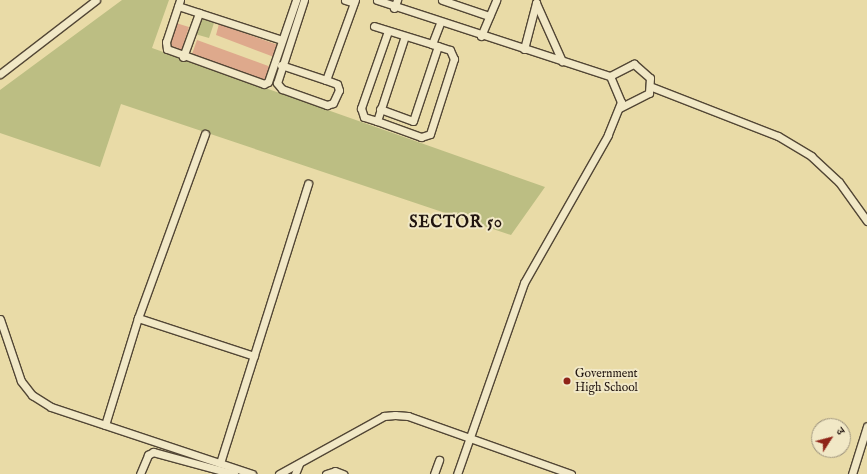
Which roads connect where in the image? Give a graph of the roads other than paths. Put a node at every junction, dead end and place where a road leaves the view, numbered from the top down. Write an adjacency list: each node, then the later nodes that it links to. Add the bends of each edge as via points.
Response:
1 (96, 0): 26 (street)
2 (296, 0): 20 (street)
3 (304, 0): 25 (street)
4 (345, 0): 9 (street)
5 (377, 0): 12 (street)
6 (397, 0): 12 (street)
7 (442, 0): 14 (street)
8 (496, 0): 14 (street)
9 (354, 2): 28 (street)
10 (536, 2): 22 (street); 24 (street)
11 (179, 3): 13 (street); 23 (street, via 165,46)
12 (394, 8): 15 (street)
13 (199, 13): 20 (street); 23 (street)
14 (489, 16): 19 (street)
15 (440, 23): 19 (street); 21 (street)
16 (374, 26): 17 (street)
17 (388, 31): 18 (street); 32 (street, via 361,108 364,117)
18 (405, 36): 21 (street); 31 (street)
19 (481, 36): 22 (street)
20 (282, 40): 23 (street, via 268,82 264,84)
21 (435, 45): 31 (street, via 415,118 410,121); 32 (street, via 450,50 454,59 430,134 421,137)
22 (524, 49): 24 (street)
23 (183, 57)
24 (562, 61): 27 (street)
25 (282, 66): 28 (street); 28 (street, via 276,80 278,87 331,105 338,85)
26 (0, 74)
27 (610, 76): 29 (street, via 634,64 645,71); 30 (street, via 619,93)
28 (326, 80)
29 (652, 87): 30 (street, via 644,98); 35 (street, via 778,136 805,152 839,182)
30 (620, 108): 41 (street, via 524,283)
31 (380, 109): 32 (street)
32 (377, 121)
33 (205, 134): 37 (street)
34 (308, 184): 38 (street)
35 (867, 221)
36 (0, 318): 39 (street, via 21,381 32,395 50,407)
37 (138, 318): 38 (street); 39 (street)
38 (254, 356): 43 (street)
39 (105, 425): 43 (street)
40 (867, 426): 45 (street)
41 (468, 439): 44 (street, via 408,416 384,416); 54 (street); 55 (street)
42 (439, 460): 53 (street)
43 (220, 464): 48 (street)
44 (299, 464): 49 (street); 50 (street)
45 (854, 473)
46 (140, 474): 47 (street, via 148,455 153,452)
47 (231, 474)
48 (252, 474)
49 (278, 474)
50 (295, 474)
51 (326, 474): 52 (street, via 335,471)
52 (343, 474)
53 (434, 474)
54 (457, 474)
55 (571, 474)

